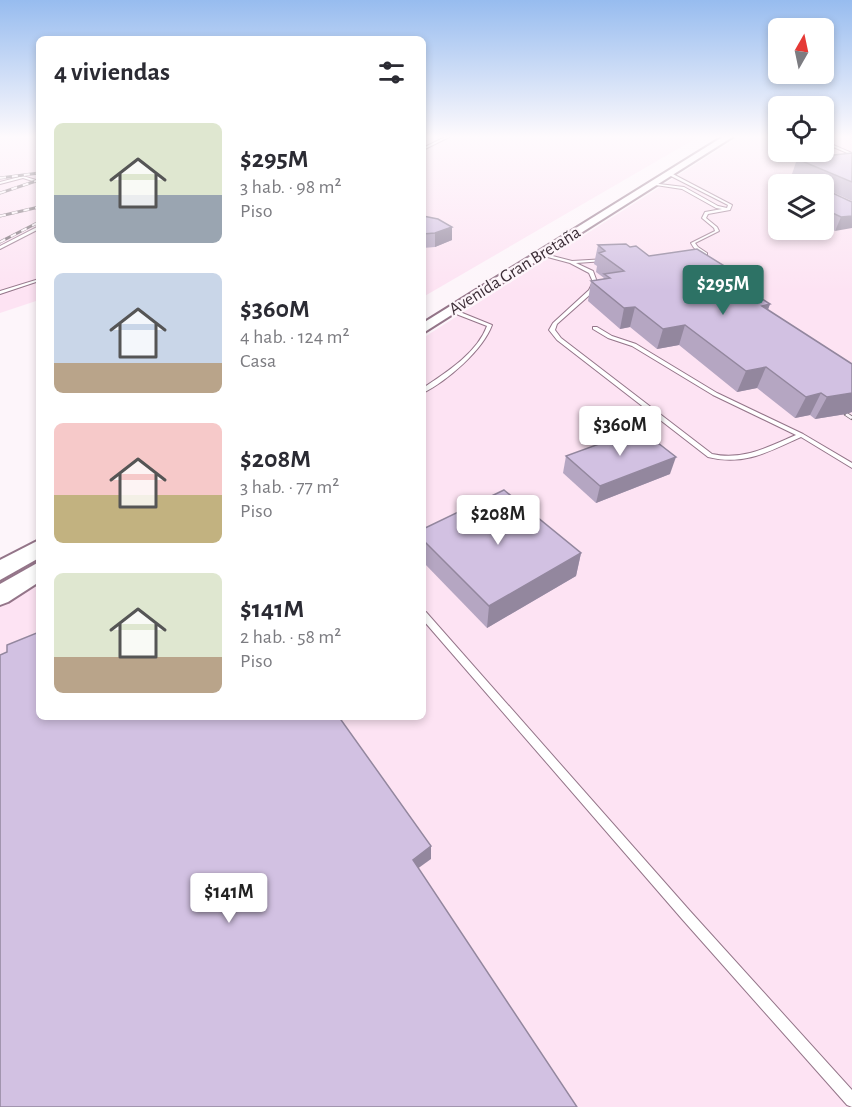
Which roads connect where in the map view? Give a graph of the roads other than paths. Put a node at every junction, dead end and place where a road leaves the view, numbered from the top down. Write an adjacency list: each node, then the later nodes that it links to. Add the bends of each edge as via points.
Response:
1 (629, 188): 17 (main road, Avenida Gran Bretaña)
2 (645, 188): 10 (main road, Avenida Gran Bretaña)
3 (680, 188): 6 (lane)
4 (694, 188): 5 (lane)
5 (698, 190): 6 (lane); 7 (lane, via 730,205)
6 (691, 192): 7 (lane, via 717,207)
7 (729, 209): 12 (lane, via 706,213 704,218 717,231 693,243)
8 (36, 229): 9 (lane)
9 (0, 248)
10 (541, 254): 13 (lane); 16 (main road, Avenida Gran Bretaña)
11 (617, 259): 13 (lane)
12 (713, 259)
13 (571, 262): 21 (lane, via 591,272 595,282 591,291 552,330 710,456 741,460)
14 (36, 281): 15 (lane)
15 (0, 293)
16 (453, 310): 18 (main road, Avenida Gran Bretaña); 20 (lane, via 490,325 489,331 473,351)
17 (426, 313)
18 (426, 327)
19 (595, 328): 21 (lane, via 634,345 715,394)
20 (426, 389)
21 (801, 435): 22 (lane)
22 (852, 466)
23 (36, 550): 24 (main road)
24 (0, 572)
25 (36, 573): 26 (main road)
26 (0, 596)
27 (426, 617): 28 (lane)
28 (852, 1100)

